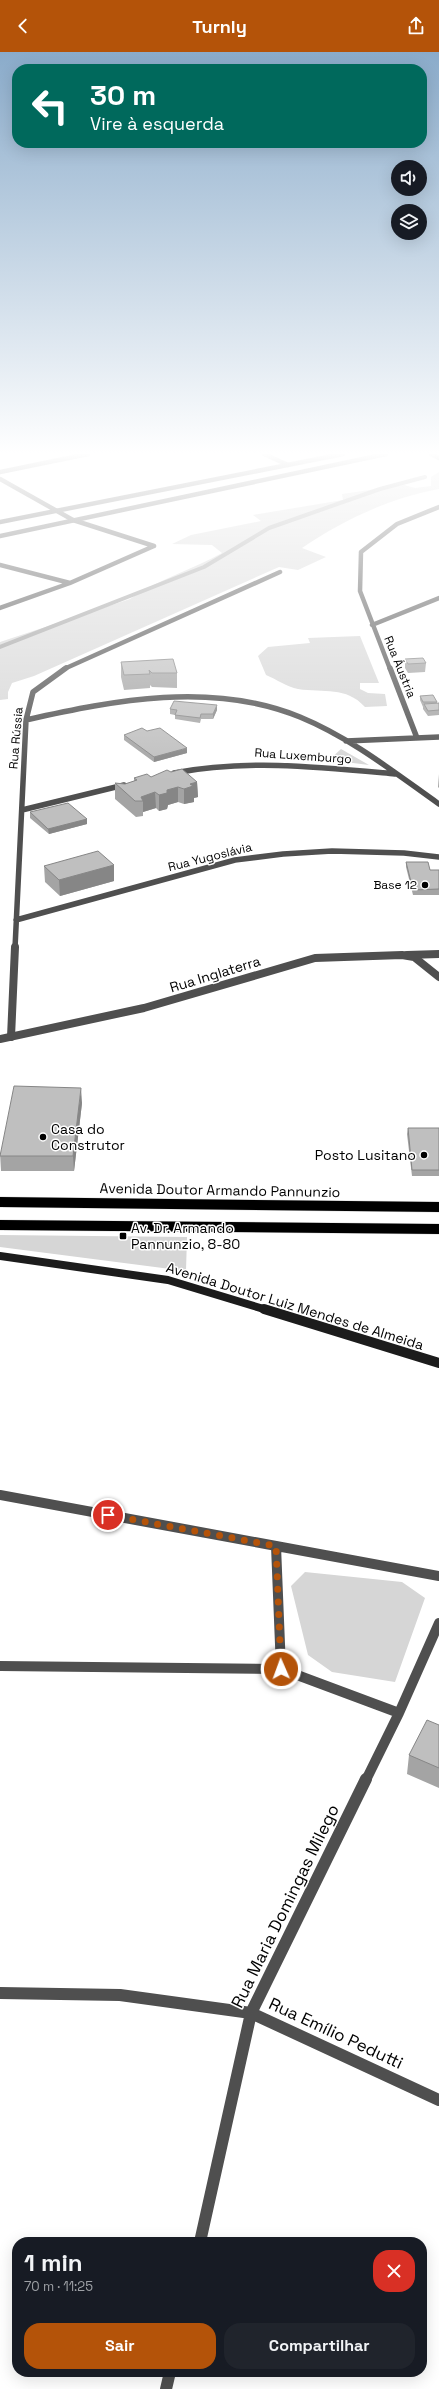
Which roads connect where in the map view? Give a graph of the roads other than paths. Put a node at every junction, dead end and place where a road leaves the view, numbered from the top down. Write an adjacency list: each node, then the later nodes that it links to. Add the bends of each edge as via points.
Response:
1 (115, 563): 5 (street)
2 (361, 563): 8 (street, Rua Áustria, via 360,591)
3 (0, 565): 5 (street)
4 (280, 572): 9 (street, Rua Rússia, via 60,671 33,692)
5 (70, 583): 7 (street)
6 (439, 598): 8 (street)
7 (0, 608)
8 (372, 625): 11 (street, Rua Áustria)
9 (26, 720): 12 (street, via 143,698 196,697 274,709 300,717); 17 (street, Rua Rússia)
10 (439, 737): 11 (street)
11 (417, 738): 12 (street)
12 (346, 741): 13 (street)
13 (396, 774): 14 (street, Rua Luxemburgo, via 274,762 230,763); 16 (street)
14 (164, 776)
15 (134, 783): 17 (street)
16 (439, 804)
17 (22, 810): 19 (street, Rua Rússia)
18 (439, 857): 19 (street, Rua Yugoslávia, via 428,854 339,850 265,855 235,860)
19 (16, 920): 23 (street, Rua Rússia)
20 (439, 954): 21 (street, Rua Inglaterra)
21 (402, 955): 22 (street, via 414,957); 23 (street, Rua Inglaterra, via 315,958 144,1008)
22 (439, 977)
23 (11, 1037): 24 (street, Rua Inglaterra)
24 (0, 1039)
25 (0, 1202): 26 (main road, Avenida Doutor Armando Pannunzio)
26 (439, 1207)
27 (0, 1225): 28 (main road)
28 (439, 1229)
29 (0, 1256): 30 (main road, Avenida Doutor Luiz Mendes de Almeida, via 168,1280)
30 (439, 1363)
31 (0, 1495): 32 (street)
32 (276, 1546): 33 (street); 36 (street)
33 (439, 1576)
34 (439, 1623): 37 (street, Rua Maria Domingas Milego)
35 (0, 1666): 36 (street)
36 (281, 1669): 37 (street)
37 (399, 1713): 39 (street, Rua Maria Domingas Milego)
38 (0, 1993): 39 (street, Rua Emílio Pedutti, via 120,1995)
39 (251, 2013): 40 (street, Rua Emílio Pedutti); 41 (street, Rua Maria Domingas Milego)
40 (439, 2100)
41 (201, 2237)
42 (169, 2377): 43 (street)
43 (166, 2389)

